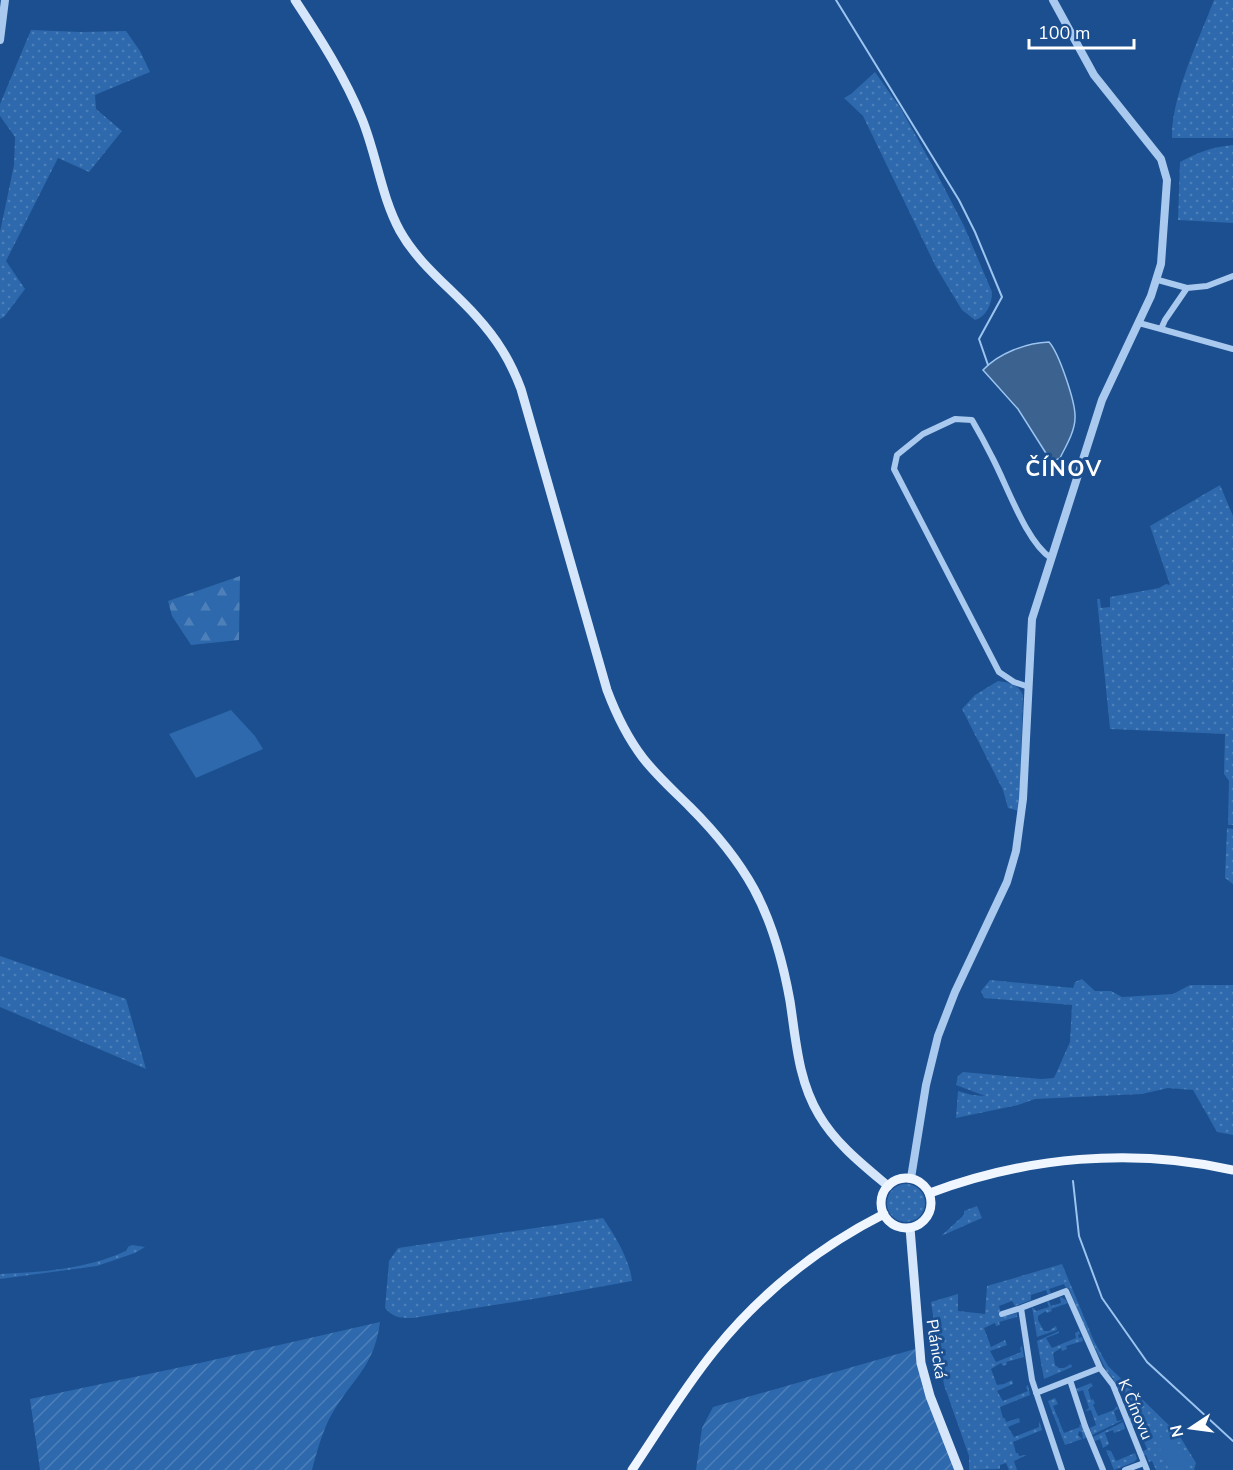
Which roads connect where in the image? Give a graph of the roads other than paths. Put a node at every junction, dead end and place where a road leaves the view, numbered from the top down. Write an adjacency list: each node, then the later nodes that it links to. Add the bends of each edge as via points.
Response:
1 (5, 0): 4 (street)
2 (296, 0): 15 (main road, via 363,120 400,232 426,267 476,315 510,361 614,709 652,769 708,825 745,874 764,908 782,963 803,1079 813,1105 842,1145)
3 (1053, 0): 6 (street, via 1094,75 1164,167 1167,193)
4 (0, 40)
5 (1233, 276): 7 (street, via 1208,286)
6 (1158, 280): 7 (street); 8 (street)
7 (1187, 288): 9 (street)
8 (1139, 323): 9 (street); 11 (street, via 1102,400)
9 (1161, 329): 10 (street)
10 (1233, 349)
11 (1051, 558): 12 (street, via 1032,619); 12 (street, via 1041,552 1024,523 972,420 955,419 940,424 897,455 894,469 999,672)
12 (1029, 687): 14 (street, via 1016,850 1007,882 940,1030)
13 (1233, 1170): 16 (main road, via 1166,1159 1084,1159 1008,1169)
14 (910, 1178): 15 (main road); 16 (main road, via 922,1183)
15 (888, 1186): 17 (main road, via 882,1198)
16 (930, 1193): 18 (main road, via 928,1216)
17 (884, 1214): 18 (main road, via 895,1225); 25 (main road, via 814,1257 750,1311 700,1370)
18 (910, 1227): 26 (main road, Plánická, via 923,1370)
19 (1021, 1308): 20 (street, K Čínovu); 21 (street, K Čínovu, via 1066,1291); 23 (street)
20 (1002, 1314)
21 (1101, 1368): 22 (street, K Čínovu); 24 (street, K Čínovu, via 1113,1385)
22 (1070, 1380): 23 (street, K Čínovu); 28 (street)
23 (1036, 1393): 27 (street)
24 (1144, 1462): 29 (street, K Čínovu); 30 (street, K Čínovu)
25 (632, 1470)
26 (959, 1470)
27 (1062, 1470)
28 (1103, 1470)
29 (1125, 1470)
30 (1147, 1470)

